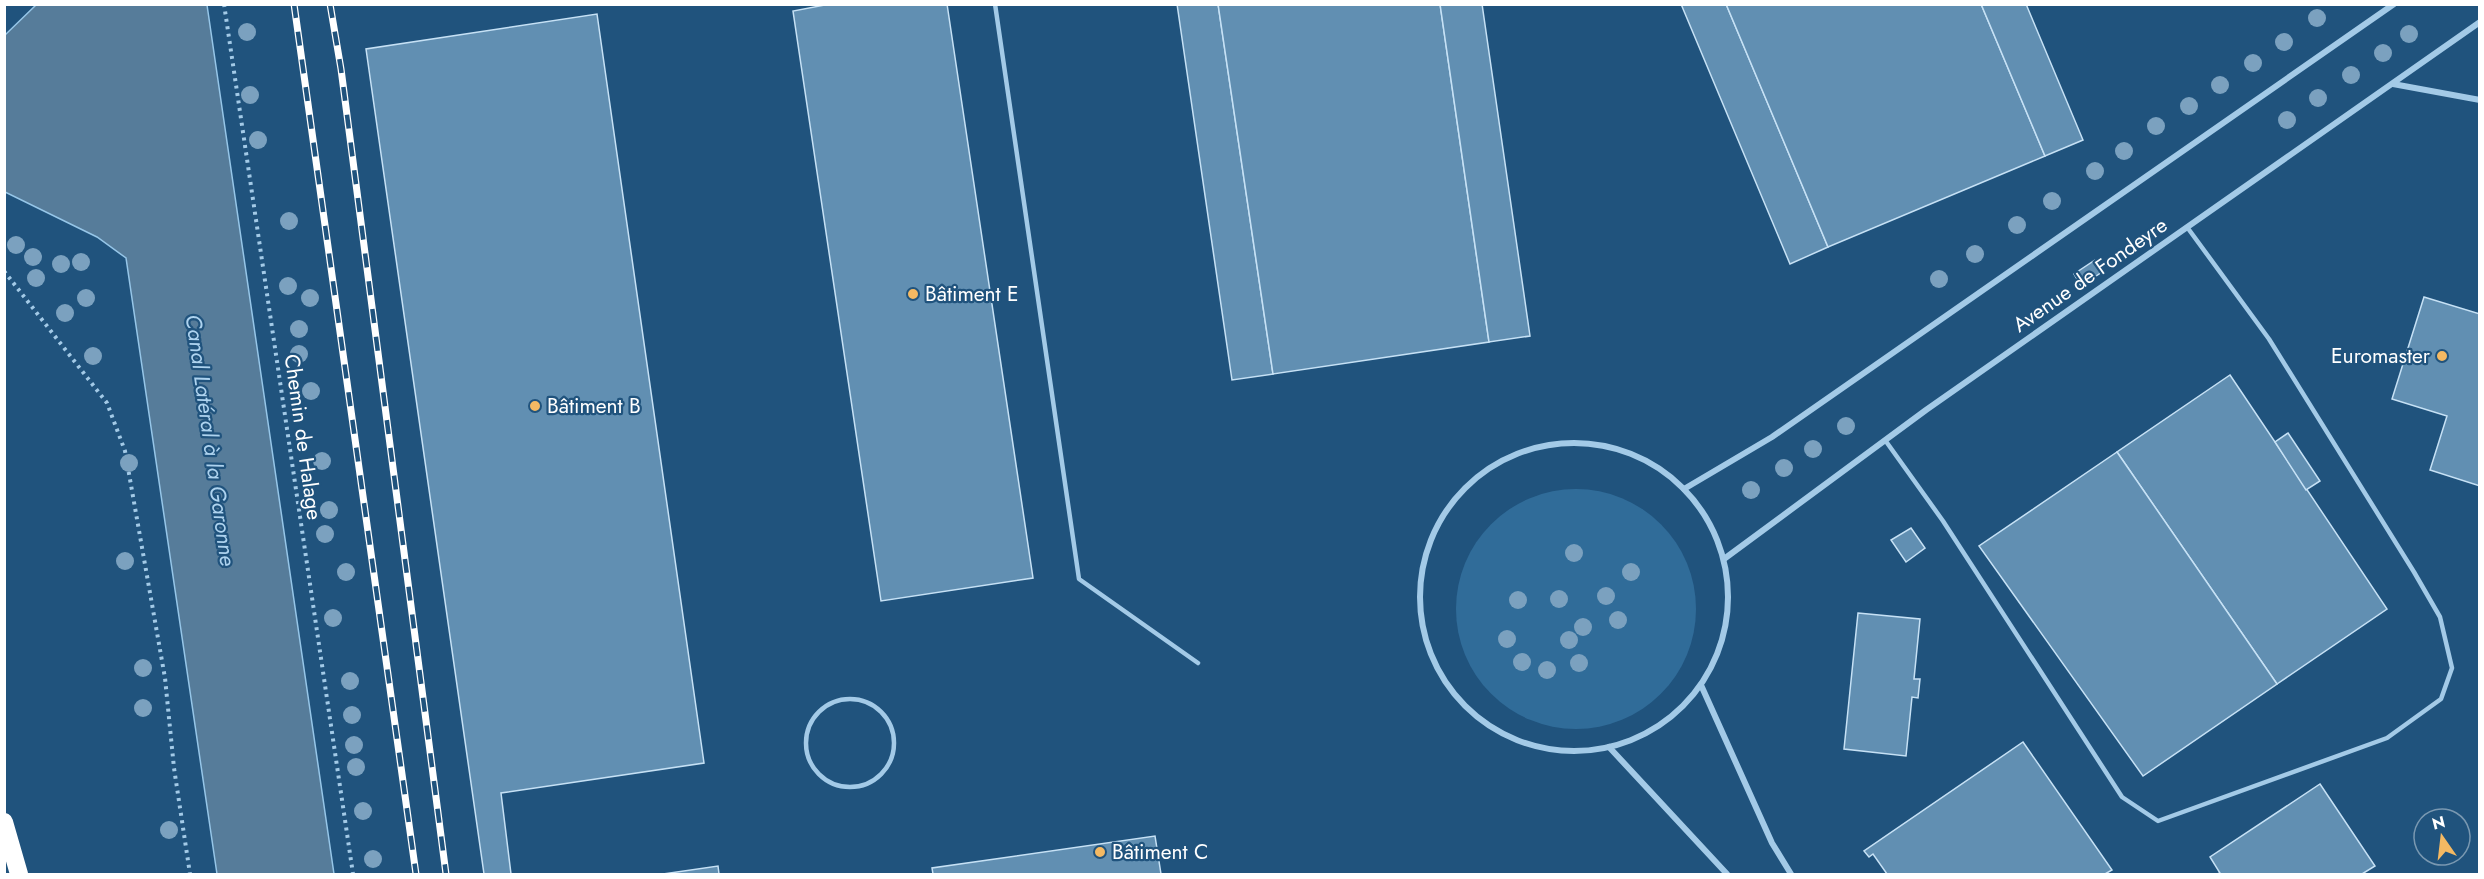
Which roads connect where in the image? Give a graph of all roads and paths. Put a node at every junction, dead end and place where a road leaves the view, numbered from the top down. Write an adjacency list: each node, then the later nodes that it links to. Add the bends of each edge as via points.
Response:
1 (224, 4): 19 (path, Chemin de Halage)
2 (995, 4): 12 (lane, via 1079,579)
3 (2394, 4): 10 (street, via 1772,437)
4 (2480, 22): 5 (street, Avenue de Fondeyre)
5 (2393, 84): 6 (street); 7 (street, Avenue de Fondeyre)
6 (2480, 100)
7 (2187, 227): 9 (street, Avenue de Fondeyre); 9 (lane, via 2268,339 2440,617 2452,668 2441,699 2386,738 2158,820 2122,797)
8 (4, 271): 18 (path, via 107,403 125,451 165,678)
9 (1886, 440): 11 (street, Avenue de Fondeyre)
10 (1684, 489): 11 (street, via 1715,533); 14 (street, via 1649,462 1608,447 1564,443 1521,452 1483,473 1451,503 1430,541 1420,580 1421,621 1431,658 1450,690 1482,722 1521,743 1565,752)
11 (1724, 559): 13 (street, via 1729,591 1726,625 1717,657)
12 (1198, 663)
13 (1701, 685): 14 (street, via 1676,713 1645,735); 21 (street, via 1772,843)
14 (1609, 747): 20 (street)
15 (857, 786): 15 (lane, via 872,782 884,772 894,743 892,728 873,705 858,699 843,700 828,704 816,714 808,728 808,758 827,781 842,787)
16 (4, 822): 17 (highway)
17 (19, 874)
18 (190, 874)
19 (353, 874)
20 (1727, 874)
21 (1791, 874)

